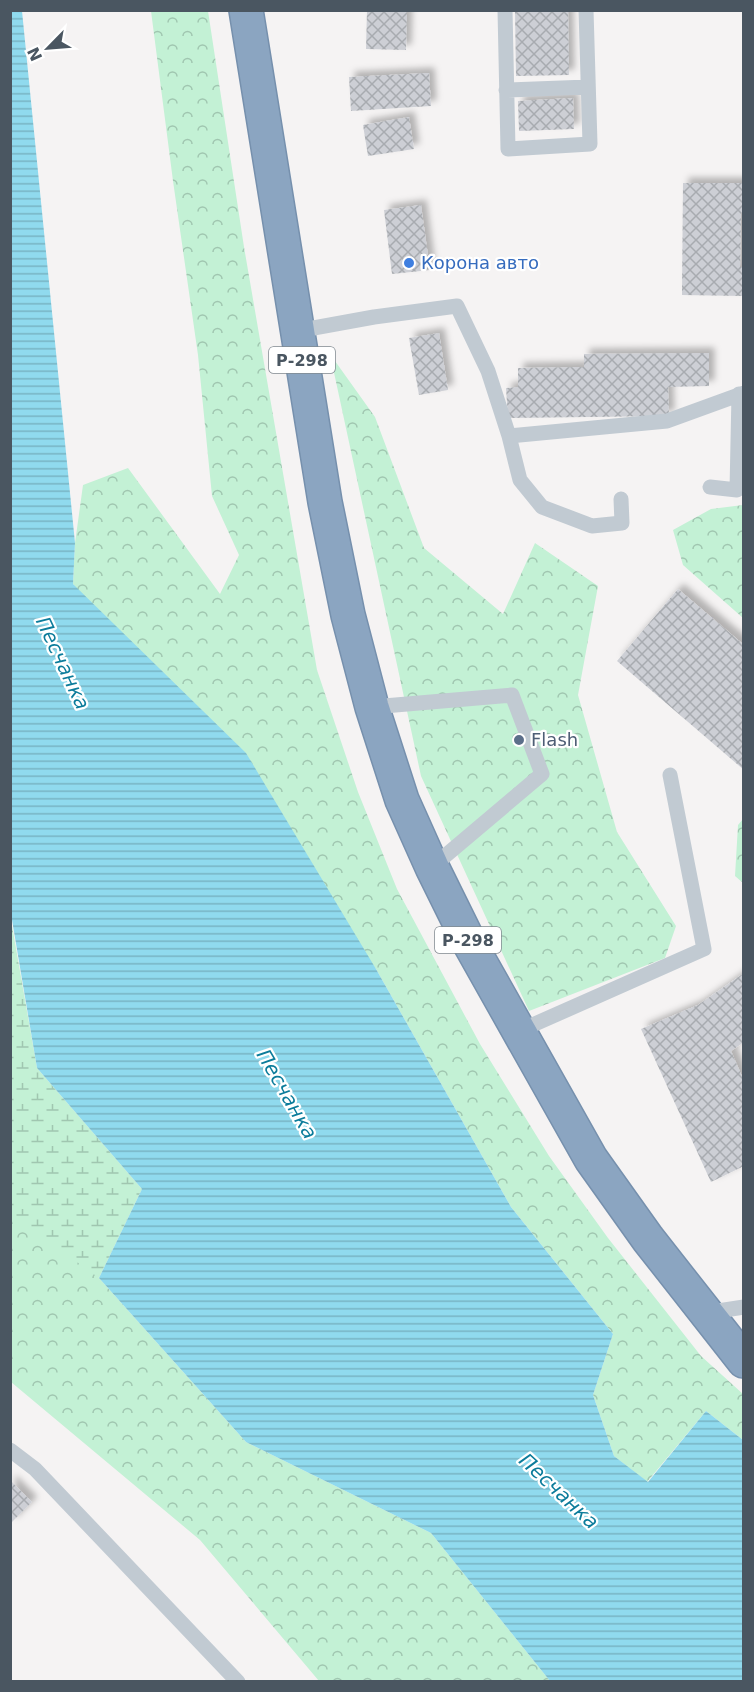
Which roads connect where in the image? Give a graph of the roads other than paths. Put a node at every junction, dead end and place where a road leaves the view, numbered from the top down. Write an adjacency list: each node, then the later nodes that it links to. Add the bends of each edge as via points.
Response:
1 (246, 10): 6 (highway, Р-298)
2 (505, 10): 5 (lane)
3 (586, 10): 4 (lane)
4 (588, 87): 5 (lane); 5 (lane, via 590,144 508,149)
5 (506, 90)
6 (297, 331): 8 (lane, via 457,306 488,371); 11 (highway, Р-298, via 325,502)
7 (741, 394): 8 (lane, via 667,421); 9 (lane, via 737,490)
8 (509, 436): 10 (lane, via 520,480 542,507 592,526 621,523)
9 (710, 487)
10 (621, 499)
11 (372, 707): 13 (highway, Р-298, via 402,800); 13 (lane, via 512,695 542,774)
12 (670, 775): 14 (lane, via 704,949)
13 (432, 867): 14 (highway, Р-298)
14 (519, 1031): 16 (highway, Р-298, via 591,1159)
15 (744, 1306): 16 (lane)
16 (705, 1313): 17 (highway, Р-298)
17 (744, 1361)
18 (10, 1450): 19 (lane, via 35,1469)
19 (238, 1682)

